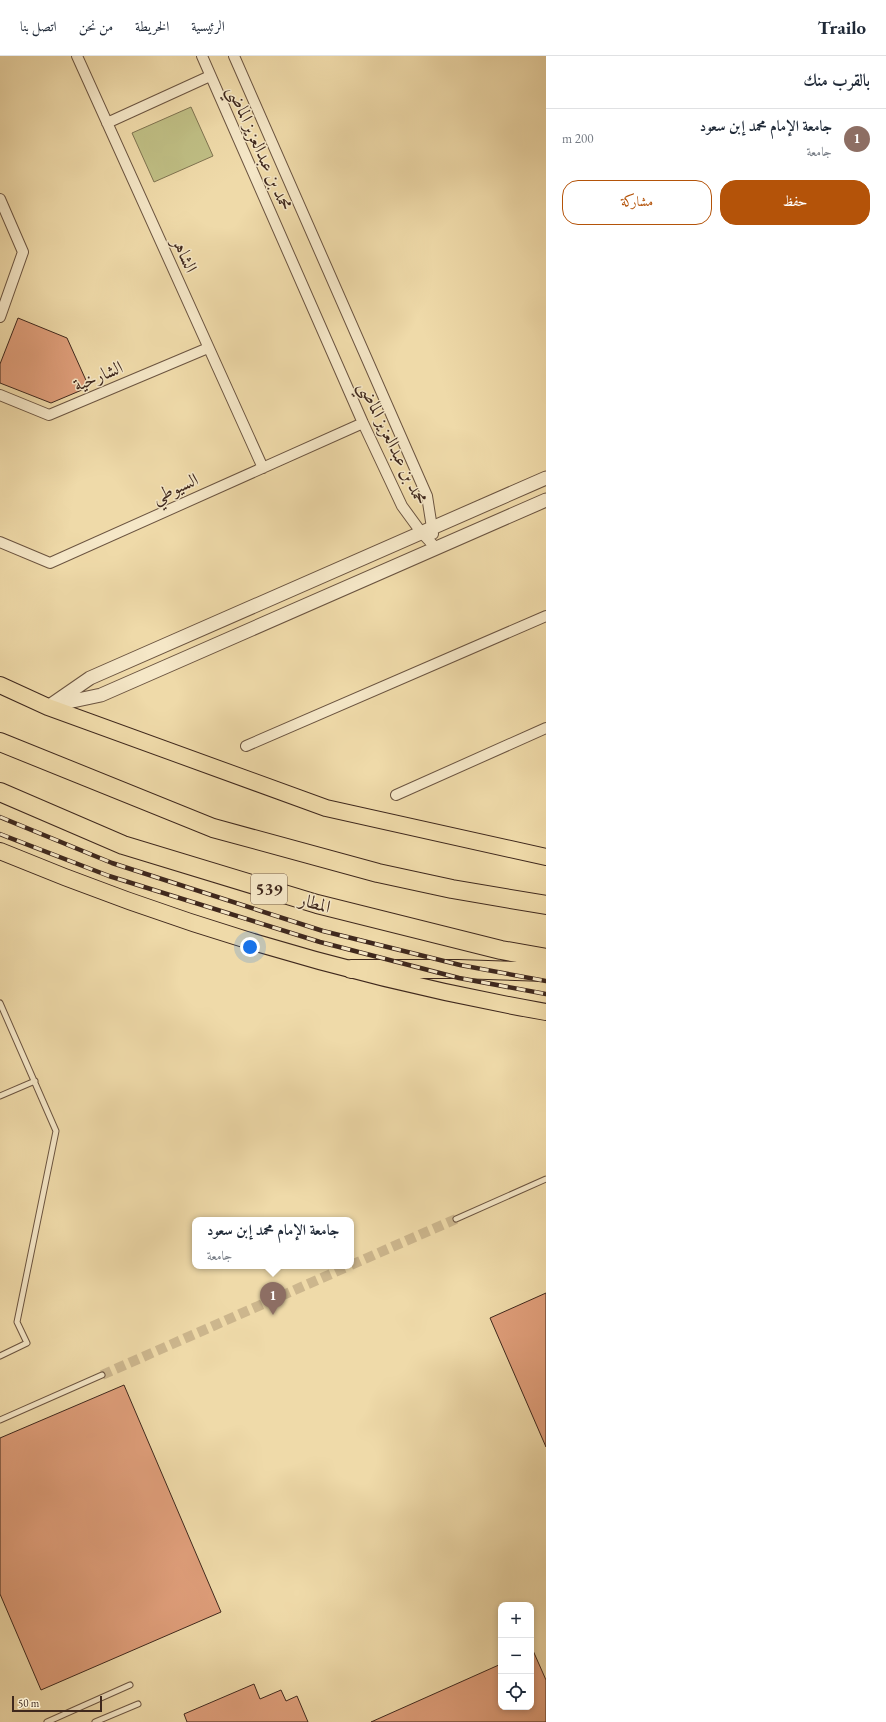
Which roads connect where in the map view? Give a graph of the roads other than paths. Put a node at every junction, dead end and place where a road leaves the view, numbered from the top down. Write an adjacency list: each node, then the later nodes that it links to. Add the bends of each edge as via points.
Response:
1 (77, 56): 5 (street, الشاهر)
2 (202, 56): 4 (street, محمد بن عبدالعزيز الماضي)
3 (234, 56): 14 (street, محمد بن عبدالعزيز الماضي, via 427,496)
4 (210, 76): 5 (street); 10 (street, محمد بن عبدالعزيز الماضي)
5 (107, 123): 8 (street, الشاهر)
6 (0, 199): 7 (street, via 23,252)
7 (0, 317)
8 (208, 348): 9 (street, الشارخية, via 49,415); 11 (street, الشاهر)
9 (0, 395)
10 (363, 424): 11 (street, السيوطي); 14 (street, محمد بن عبدالعزيز الماضي, via 402,506)
11 (262, 468): 15 (street, السيوطي, via 50,563)
12 (546, 478): 14 (street)
13 (546, 500): 16 (street)
14 (427, 530): 16 (street, محمد بن عبدالعزيز الماضي); 19 (street, via 90,678)
15 (0, 542)
16 (436, 548): 19 (street, via 101,695)
17 (546, 616): 23 (street)
18 (0, 685): 19 (main road)
19 (48, 707): 28 (main road, via 326,808)
20 (546, 728): 26 (street)
21 (0, 734): 24 (main road)
22 (0, 742): 24 (highway, 539)
23 (246, 746)
24 (69, 770): 29 (highway, 539, via 213,828 378,873 452,889)
25 (0, 792): 30 (highway, المطار / 539, via 123,845 302,899 501,950)
26 (396, 795)
27 (0, 851): 31 (main road, via 162,913)
28 (546, 857)
29 (544, 904)
30 (546, 958)
31 (350, 969): 32 (highway); 34 (main road, via 409,984)
32 (546, 972)
33 (0, 1003): 35 (lane)
34 (546, 1012)
35 (35, 1080): 36 (lane); 39 (lane, via 53,1122 56,1137 17,1322 27,1343)
36 (0, 1096)
37 (546, 1179): 38 (lane)
38 (456, 1219)
39 (0, 1356)
40 (102, 1375): 41 (lane)
41 (0, 1420)
42 (130, 1685): 44 (lane)
43 (138, 1704): 45 (lane)
44 (47, 1722)
45 (95, 1722)

